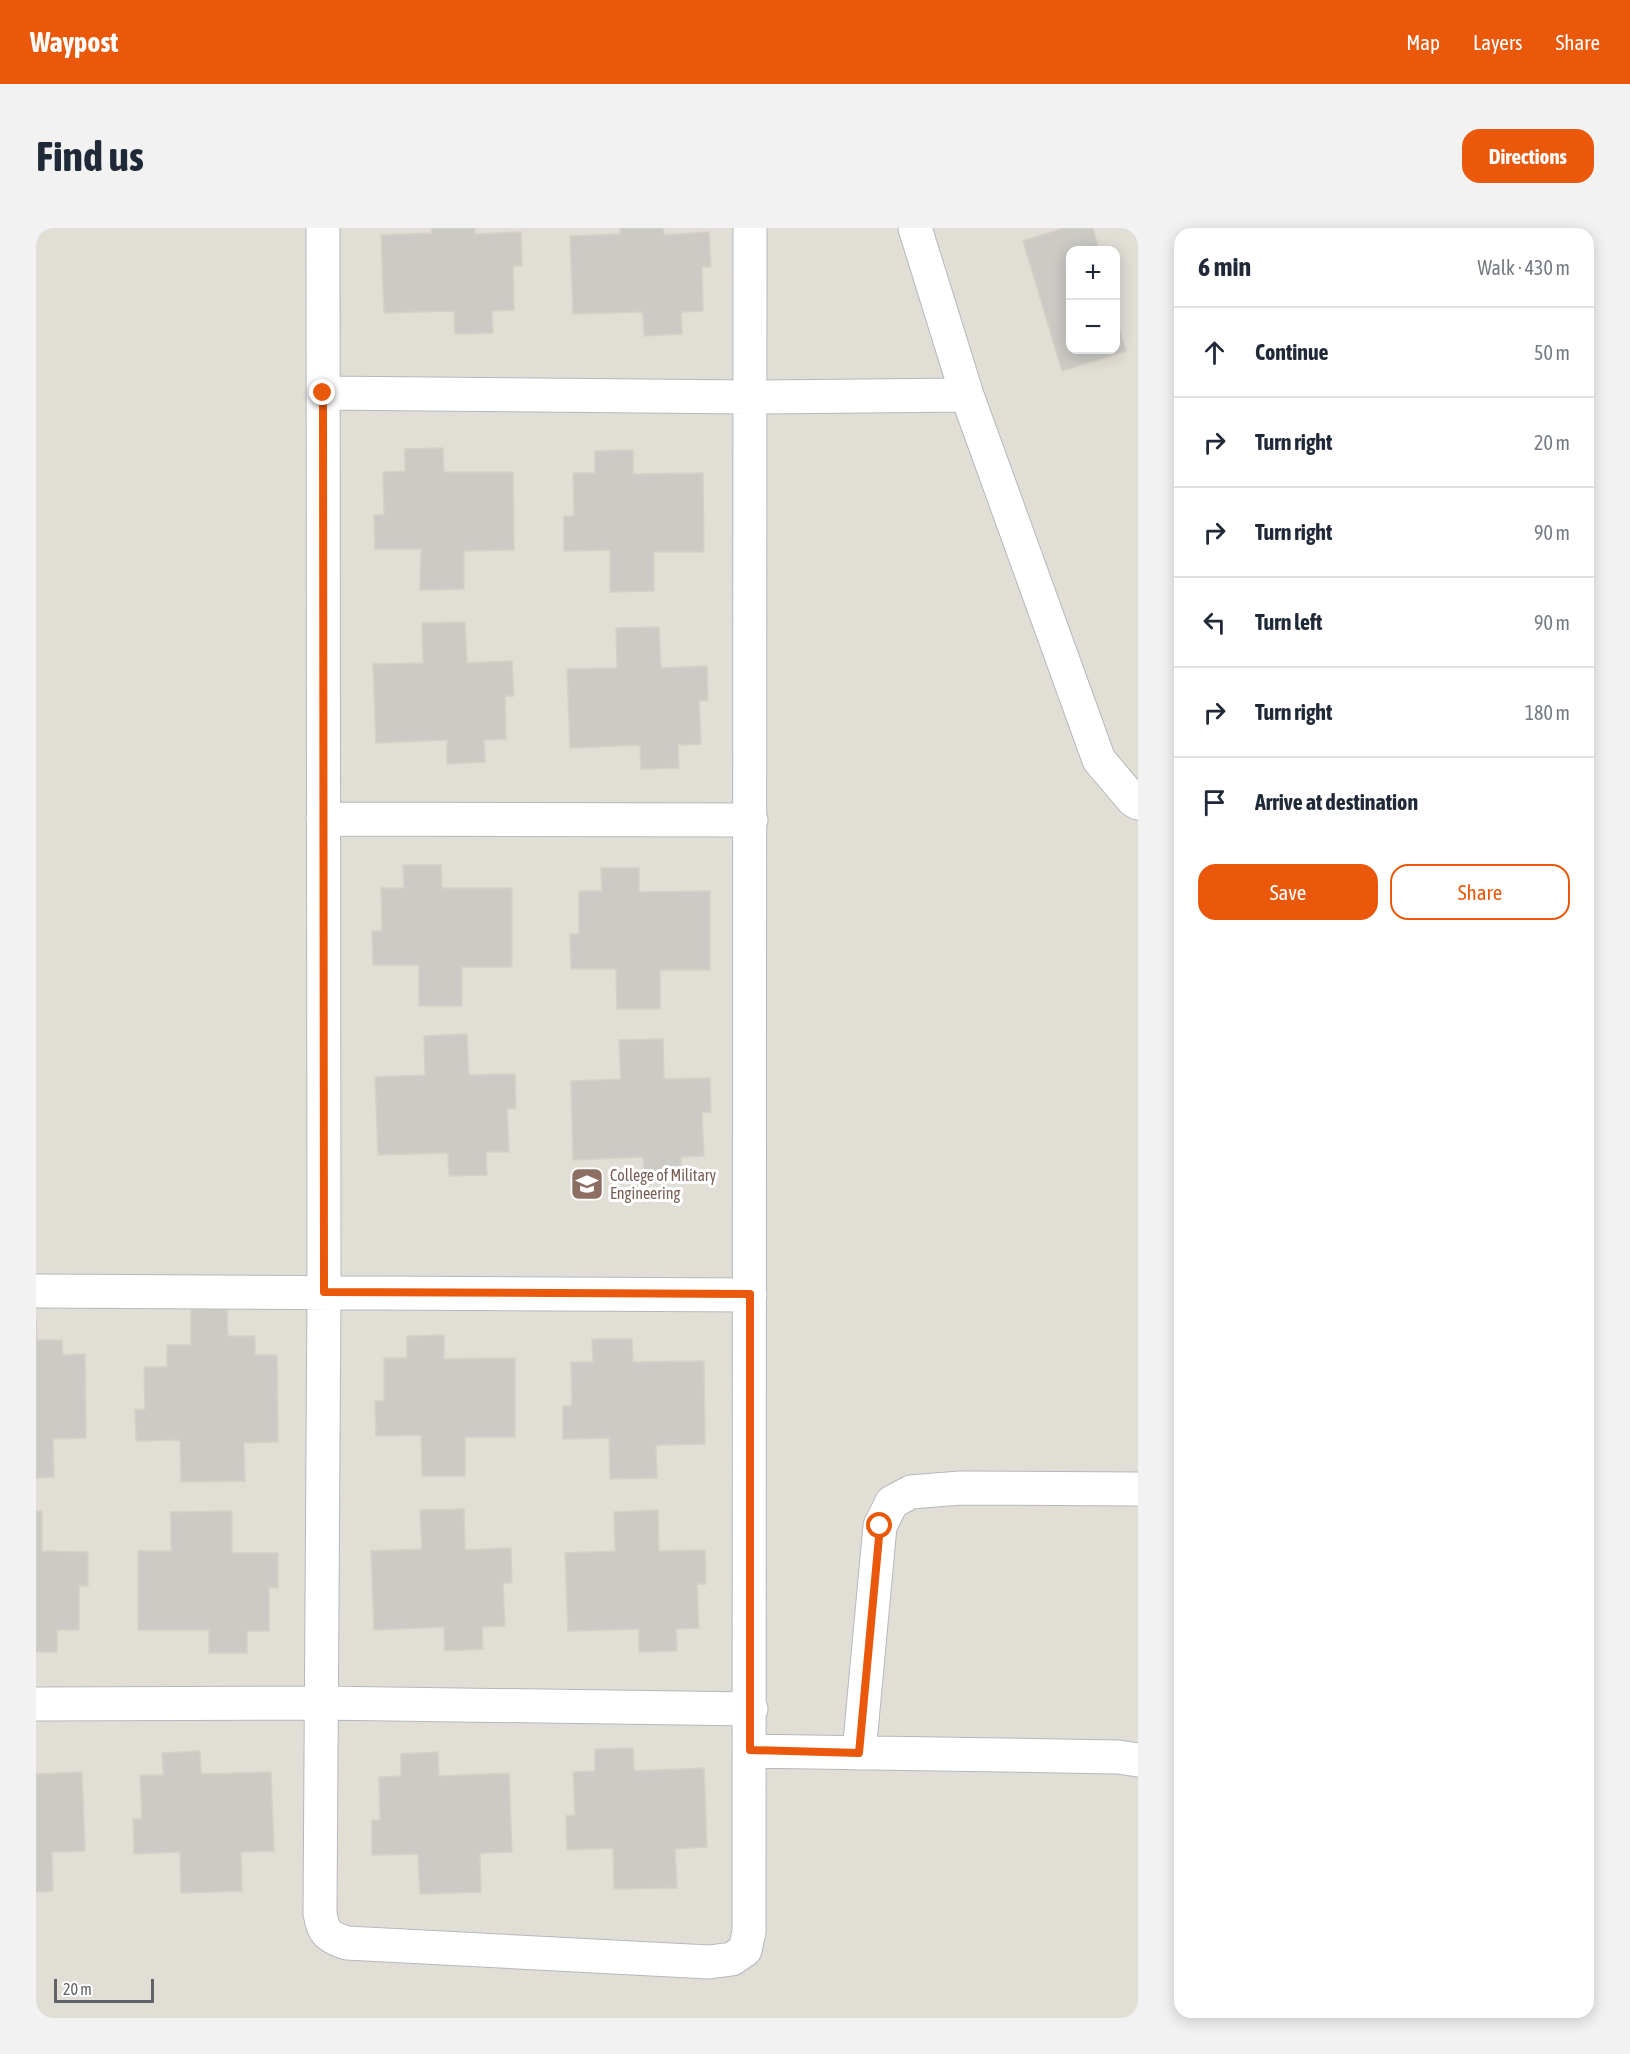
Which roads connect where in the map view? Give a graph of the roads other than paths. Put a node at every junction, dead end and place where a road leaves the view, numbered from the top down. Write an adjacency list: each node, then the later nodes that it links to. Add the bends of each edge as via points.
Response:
1 (323, 228): 4 (street)
2 (750, 228): 6 (street)
3 (915, 228): 5 (street)
4 (323, 393): 6 (street); 8 (street)
5 (967, 395): 6 (street); 7 (street, via 1099,760)
6 (750, 398): 9 (street)
7 (1138, 803)
8 (323, 819): 9 (street); 11 (street)
9 (751, 820): 12 (street)
10 (36, 1291): 11 (street)
11 (324, 1292): 12 (street); 14 (street)
12 (750, 1294): 16 (street)
13 (1138, 1490): 18 (street, via 960,1488 911,1492 892,1502 880,1526)
14 (321, 1703): 15 (street); 16 (street); 17 (street, via 320,1913 322,1928 347,1943 709,1962 732,1959 745,1950 749,1932)
15 (36, 1704)
16 (751, 1709): 17 (street)
17 (750, 1750): 18 (street)
18 (859, 1753): 19 (street)
19 (1138, 1760)

